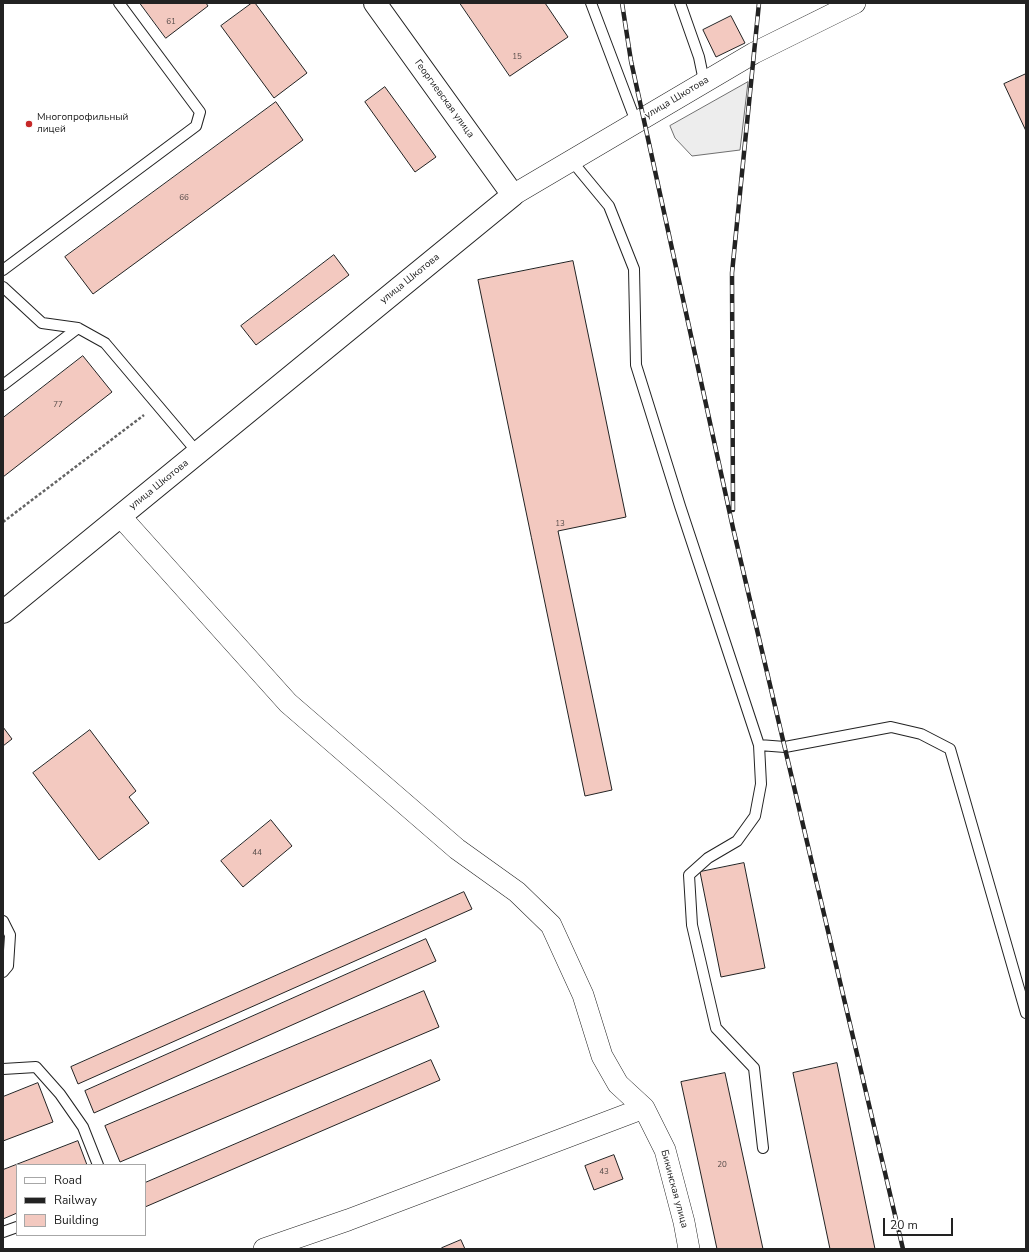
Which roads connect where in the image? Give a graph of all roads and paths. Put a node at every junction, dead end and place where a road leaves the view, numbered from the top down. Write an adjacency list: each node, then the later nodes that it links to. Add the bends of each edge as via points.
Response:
1 (119, 3): 10 (lane, via 200,112 196,126)
2 (375, 3): 9 (street, Георгиевская улица)
3 (591, 3): 7 (lane)
4 (680, 3): 6 (lane, via 699,57)
5 (855, 3): 6 (street, улица Шкотова)
6 (704, 81): 7 (street, улица Шкотова)
7 (636, 122): 8 (street, улица Шкотова)
8 (570, 160): 9 (street, улица Шкотова); 19 (lane, via 609,206 634,269 636,365)
9 (513, 195): 15 (street, улица Шкотова)
10 (3, 270)
11 (3, 287): 12 (lane, via 42,323)
12 (78, 328): 13 (lane); 14 (lane, via 105,343)
13 (3, 385)
14 (157, 405): 15 (lane); 17 (path)
15 (198, 453): 16 (street, улица Шкотова)
16 (121, 516): 18 (street, улица Шкотова); 24 (street, via 288,703 457,849 517,892 551,925 583,995 602,1056 618,1084)
17 (3, 522)
18 (3, 612)
19 (759, 745): 22 (lane, via 785,747 891,727 921,734 950,748); 25 (lane, via 761,784 755,816 737,841 708,858 689,875 692,925 716,1028 754,1068)
20 (3, 922): 21 (lane, via 10,935 8,966)
21 (3, 972)
22 (1026, 1013)
23 (3, 1069): 26 (lane, via 36,1067 60,1094 83,1127)
24 (644, 1108): 29 (street, via 348,1220); 30 (street, Бикинская улица, via 664,1150)
25 (763, 1148)
26 (98, 1164)
27 (16, 1227): 28 (lane)
28 (3, 1232)
29 (264, 1249)
30 (689, 1249)

